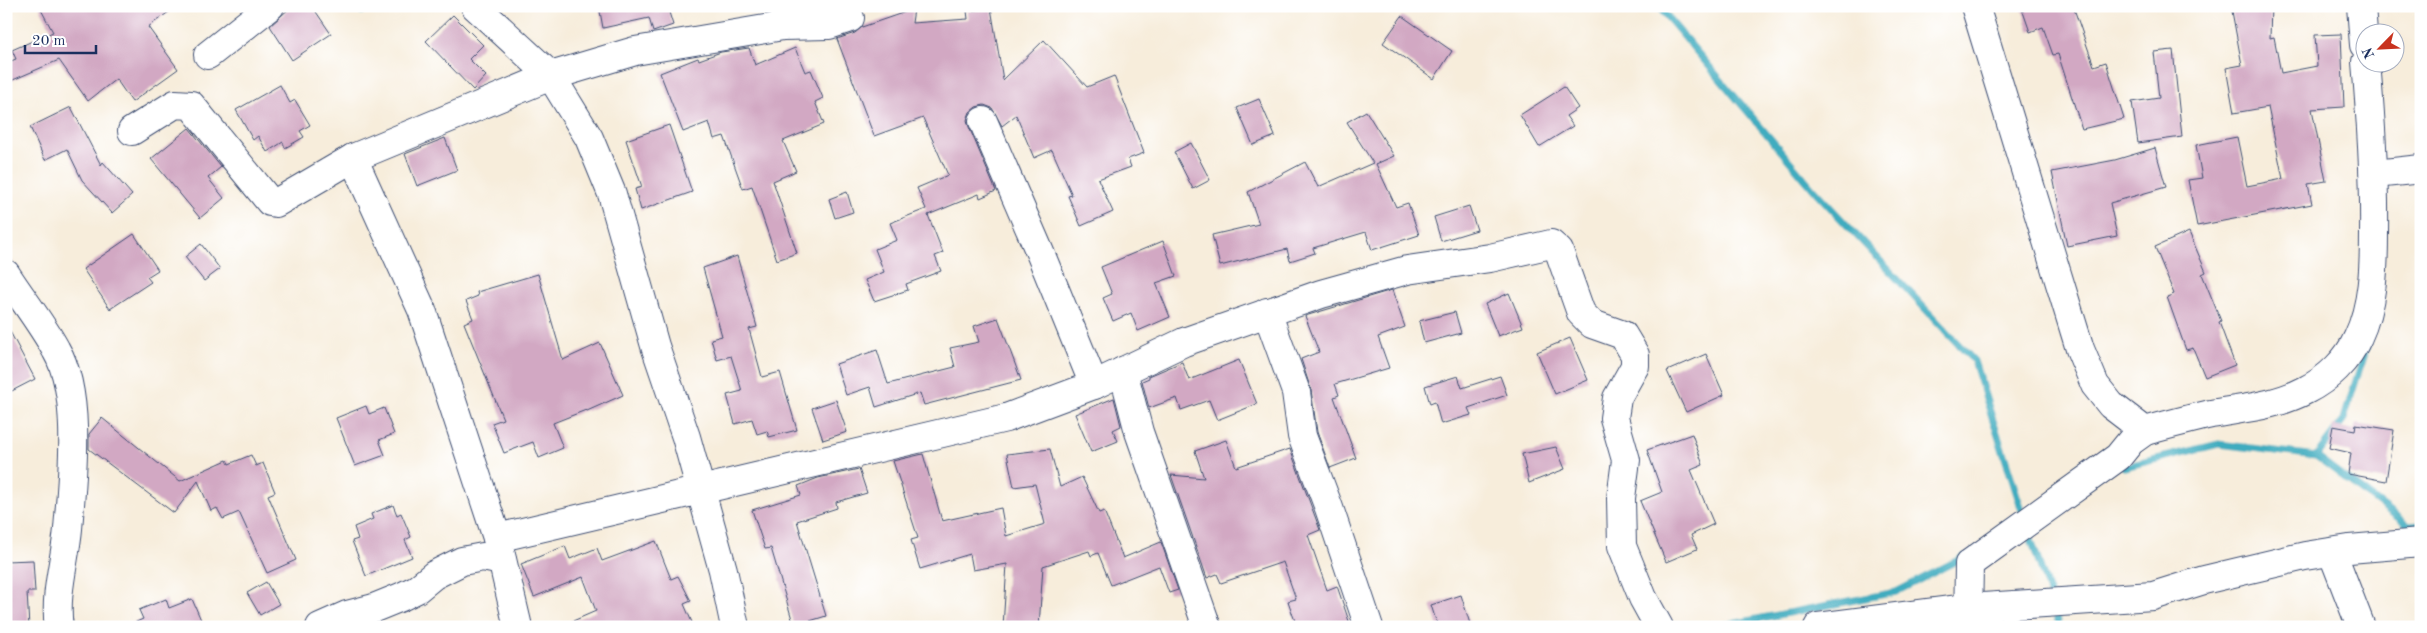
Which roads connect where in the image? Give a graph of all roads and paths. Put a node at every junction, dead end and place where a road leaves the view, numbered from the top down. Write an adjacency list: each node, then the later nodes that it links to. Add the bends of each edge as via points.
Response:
1 (270, 6): 7 (street)
2 (475, 6): 9 (street)
3 (1975, 6): 20 (street, via 2080,349 2095,384 2111,405)
4 (2361, 6): 6 (street)
5 (850, 18): 9 (street, via 829,25 783,26 635,51)
6 (2362, 22)
7 (208, 54)
8 (2367, 72): 14 (street)
9 (551, 76): 12 (street); 21 (street, via 589,138 612,194)
10 (983, 121): 19 (street)
11 (132, 131): 12 (street, via 175,104 191,105 273,204)
12 (353, 158): 23 (street, via 422,310)
13 (2421, 169): 14 (street)
14 (2375, 174): 20 (street, via 2374,267 2366,310 2353,347 2332,373 2305,391 2263,406 2212,414)
15 (6, 274): 16 (street)
16 (16, 310): 26 (street, via 57,351 68,380 73,412 68,529 57,612)
17 (1267, 312): 18 (street, via 1184,342); 31 (street, via 1296,392 1302,436 1330,508); 32 (street, via 1407,270 1490,258 1551,244 1560,251 1581,313 1592,324 1623,335 1635,355 1634,366 1617,398 1614,418 1626,460 1621,498 1622,546 1643,598)
18 (1123, 371): 19 (street); 30 (street, via 1139,432)
19 (1094, 385): 21 (street, via 1006,418)
20 (2145, 431): 25 (street, via 2118,457 1969,564)
21 (699, 490): 23 (street); 29 (street, via 723,570)
22 (2421, 543): 24 (street)
23 (500, 550): 27 (street, via 462,561 401,597); 28 (street)
24 (2332, 552): 25 (street, via 2213,578 2153,596); 34 (street)
25 (1968, 617): 33 (street)
26 (59, 627)
27 (320, 627)
28 (518, 627)
29 (735, 627)
30 (1207, 627)
31 (1369, 627)
32 (1659, 627)
33 (1818, 627)
34 (2361, 627)

